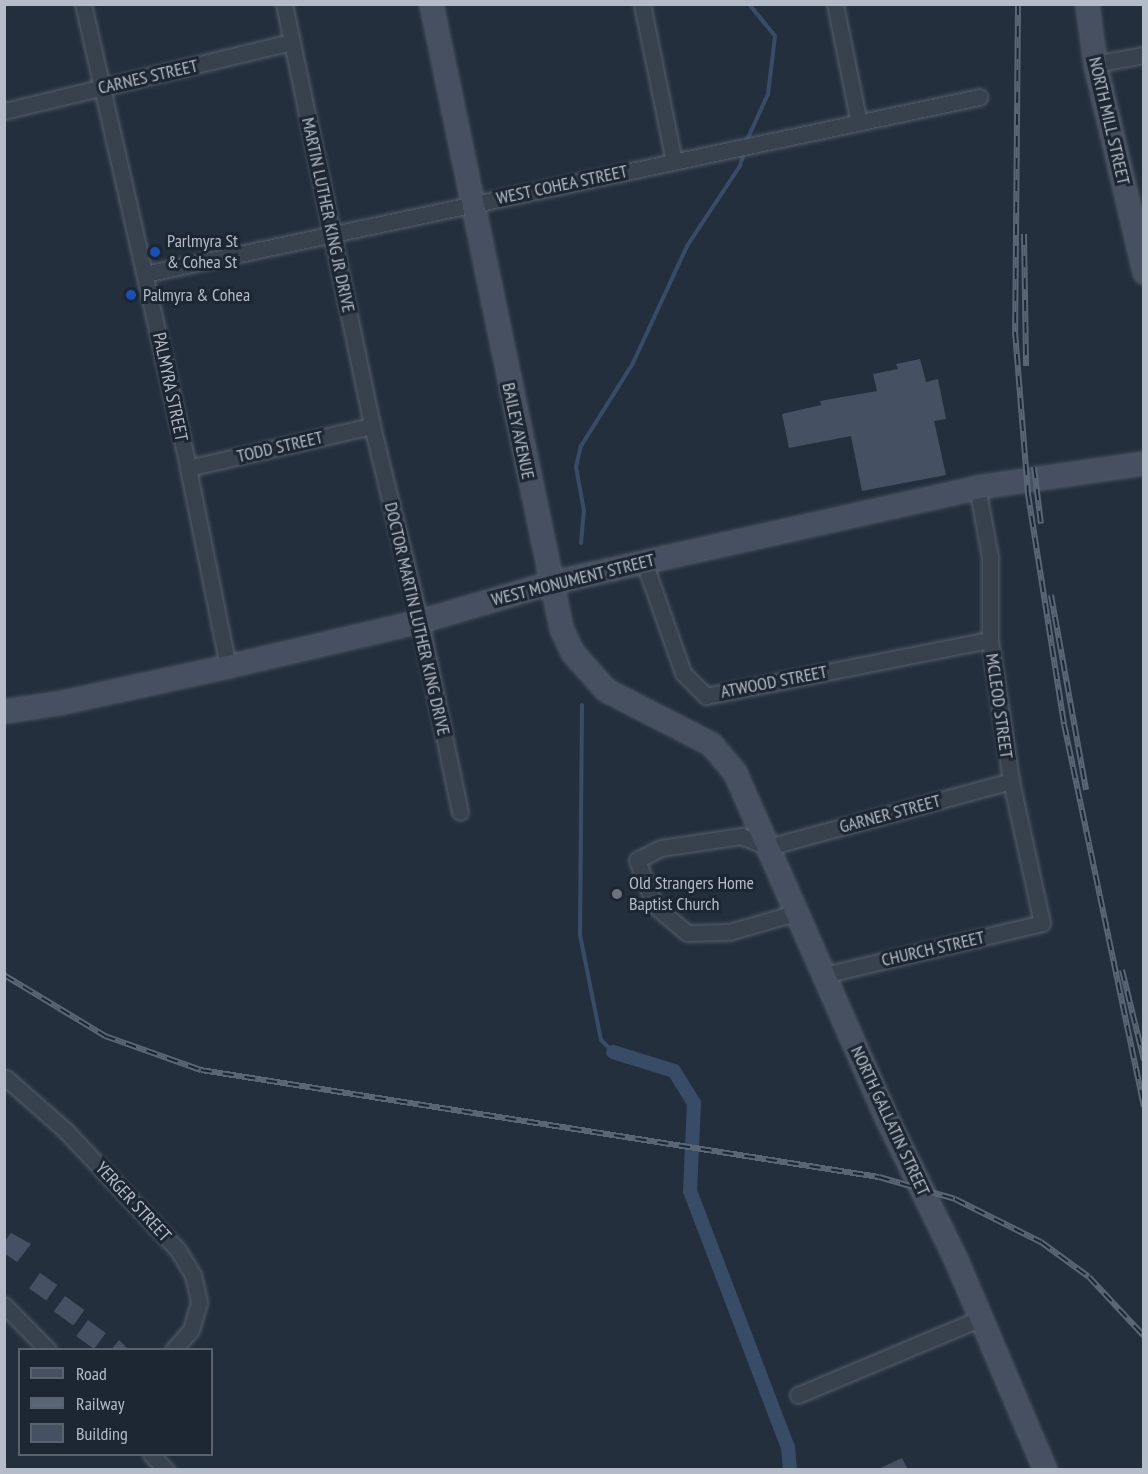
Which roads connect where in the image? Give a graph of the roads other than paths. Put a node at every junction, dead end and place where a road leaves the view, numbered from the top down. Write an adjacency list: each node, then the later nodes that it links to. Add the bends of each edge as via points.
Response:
1 (83, 4): 10 (street, PALMYRA STREET)
2 (284, 4): 7 (street, MARTIN LUTHER KING JR DRIVE)
3 (431, 4): 15 (main road, BAILEY AVENUE)
4 (642, 4): 14 (street)
5 (835, 4): 13 (street)
6 (1087, 4): 9 (main road, NORTH MILL STREET)
7 (292, 42): 10 (street, CARNES STREET); 17 (street, MARTIN LUTHER KING JR DRIVE)
8 (1143, 55): 9 (street)
9 (1095, 64): 16 (main road, NORTH MILL STREET)
10 (102, 88): 12 (street, CARNES STREET); 19 (street, PALMYRA STREET)
11 (979, 97): 13 (street, WEST COHEA STREET)
12 (4, 111)
13 (859, 123): 14 (street, WEST COHEA STREET)
14 (674, 161): 15 (street, WEST COHEA STREET)
15 (472, 204): 17 (street, WEST COHEA STREET); 25 (main road, BAILEY AVENUE)
16 (1139, 232): 18 (main road, NORTH MILL STREET)
17 (332, 234): 19 (street, WEST COHEA STREET); 20 (street, MARTIN LUTHER KING JR DRIVE)
18 (1143, 272)
19 (145, 274): 22 (street, PALMYRA STREET)
20 (372, 426): 22 (street, TODD STREET); 26 (street, DOCTOR MARTIN LUTHER KING DRIVE)
21 (1143, 463): 23 (main road, WEST MONUMENT STREET)
22 (188, 468): 28 (street, PALMYRA STREET)
23 (978, 487): 24 (main road, WEST MONUMENT STREET); 27 (street, MCLEOD STREET, via 990,557)
24 (644, 562): 25 (main road, WEST MONUMENT STREET); 27 (street, ATWOOD STREET, via 683,673 706,696)
25 (549, 583): 26 (main road, WEST MONUMENT STREET); 30 (main road, BAILEY AVENUE, via 561,628 586,671 606,690 711,744)
26 (420, 621): 28 (main road, WEST MONUMENT STREET); 32 (street, DOCTOR MARTIN LUTHER KING DRIVE)
27 (990, 640): 31 (street, MCLEOD STREET)
28 (228, 666): 29 (main road, WEST MONUMENT STREET, via 58,704)
29 (4, 711)
30 (735, 773): 33 (main road, NORTH GALLATIN STREET)
31 (1011, 781): 33 (street, GARNER STREET); 35 (street, MCLEOD STREET)
32 (460, 812)
33 (768, 847): 34 (main road, NORTH GALLATIN STREET); 34 (street, via 741,836 661,848 637,860 655,906 687,933 729,932)
34 (795, 913): 36 (main road, NORTH GALLATIN STREET)
35 (1042, 923): 36 (street, CHURCH STREET)
36 (824, 975): 39 (main road, NORTH GALLATIN STREET)
37 (6, 1078): 41 (street, YERGER STREET, via 65,1130 178,1250 194,1275 199,1302 191,1330)
38 (4, 1305): 40 (street)
39 (981, 1318): 42 (street); 43 (main road, NORTH GALLATIN STREET)
40 (46, 1348)
41 (175, 1348)
42 (798, 1395)
43 (1043, 1464)

